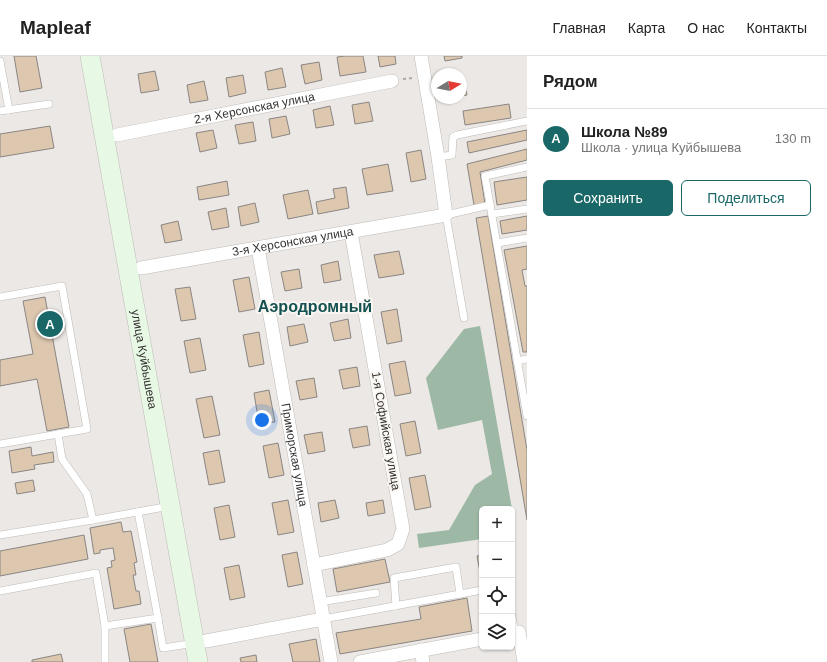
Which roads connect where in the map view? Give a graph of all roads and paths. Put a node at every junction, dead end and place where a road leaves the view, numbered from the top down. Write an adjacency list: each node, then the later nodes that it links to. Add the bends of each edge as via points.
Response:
1 (90, 56): 11 (main road, улица Куйбышева)
2 (103, 56): 11 (main road, улица Куйбышева)
3 (421, 56): 5 (street)
4 (0, 61): 8 (lane)
5 (424, 76): 6 (path); 12 (street)
6 (392, 81): 11 (street, 2-я Херсонская улица)
7 (49, 104): 8 (lane)
8 (9, 110): 9 (lane)
9 (0, 112)
10 (527, 121): 12 (lane, via 457,135 453,137 452,154)
11 (111, 136): 22 (main road, улица Куйбышева)
12 (438, 157): 16 (street)
13 (527, 167): 14 (lane, via 485,176)
14 (490, 205): 16 (lane); 17 (lane)
15 (527, 209): 17 (lane)
16 (446, 214): 18 (street, 3-я Херсонская улица); 24 (lane)
17 (492, 214): 20 (lane)
18 (351, 232): 21 (street, 3-я Херсонская улица); 34 (street, 1-я Софийская улица, via 403,530 398,544 387,550)
19 (527, 238): 20 (lane)
20 (497, 243): 26 (lane)
21 (258, 248): 22 (street, 3-я Херсонская улица); 34 (street, Приморская улица)
22 (134, 269): 30 (main road, улица Куйбышева)
23 (0, 296): 28 (lane, via 62,286 87,429)
24 (464, 318)
25 (527, 359): 26 (lane)
26 (517, 361): 27 (lane)
27 (527, 416)
28 (58, 434): 29 (lane); 32 (lane, via 62,459 87,494)
29 (0, 444)
30 (176, 505): 31 (lane); 46 (main road, улица Куйбышева)
31 (138, 512): 32 (lane); 41 (lane)
32 (92, 520): 33 (lane)
33 (0, 535)
34 (314, 565): 39 (street, Приморская улица)
35 (0, 591): 43 (lane, via 96,573)
36 (479, 591): 38 (lane)
37 (376, 593): 39 (lane)
38 (460, 594): 40 (lane); 40 (lane, via 456,568 394,578)
39 (320, 602): 42 (street, Приморская улица)
40 (396, 606): 42 (lane)
41 (158, 618): 43 (lane); 46 (lane, via 163,648)
42 (323, 619): 46 (street); 51 (street, Приморская улица)
43 (104, 626): 48 (lane)
44 (515, 633): 53 (street)
45 (479, 640): 47 (street)
46 (201, 642): 49 (main road, улица Куйбышева); 50 (main road, улица Куйбышева)
47 (422, 656): 52 (street)
48 (105, 662)
49 (198, 662)
50 (210, 662)
51 (331, 662)
52 (360, 662)
53 (524, 662)

